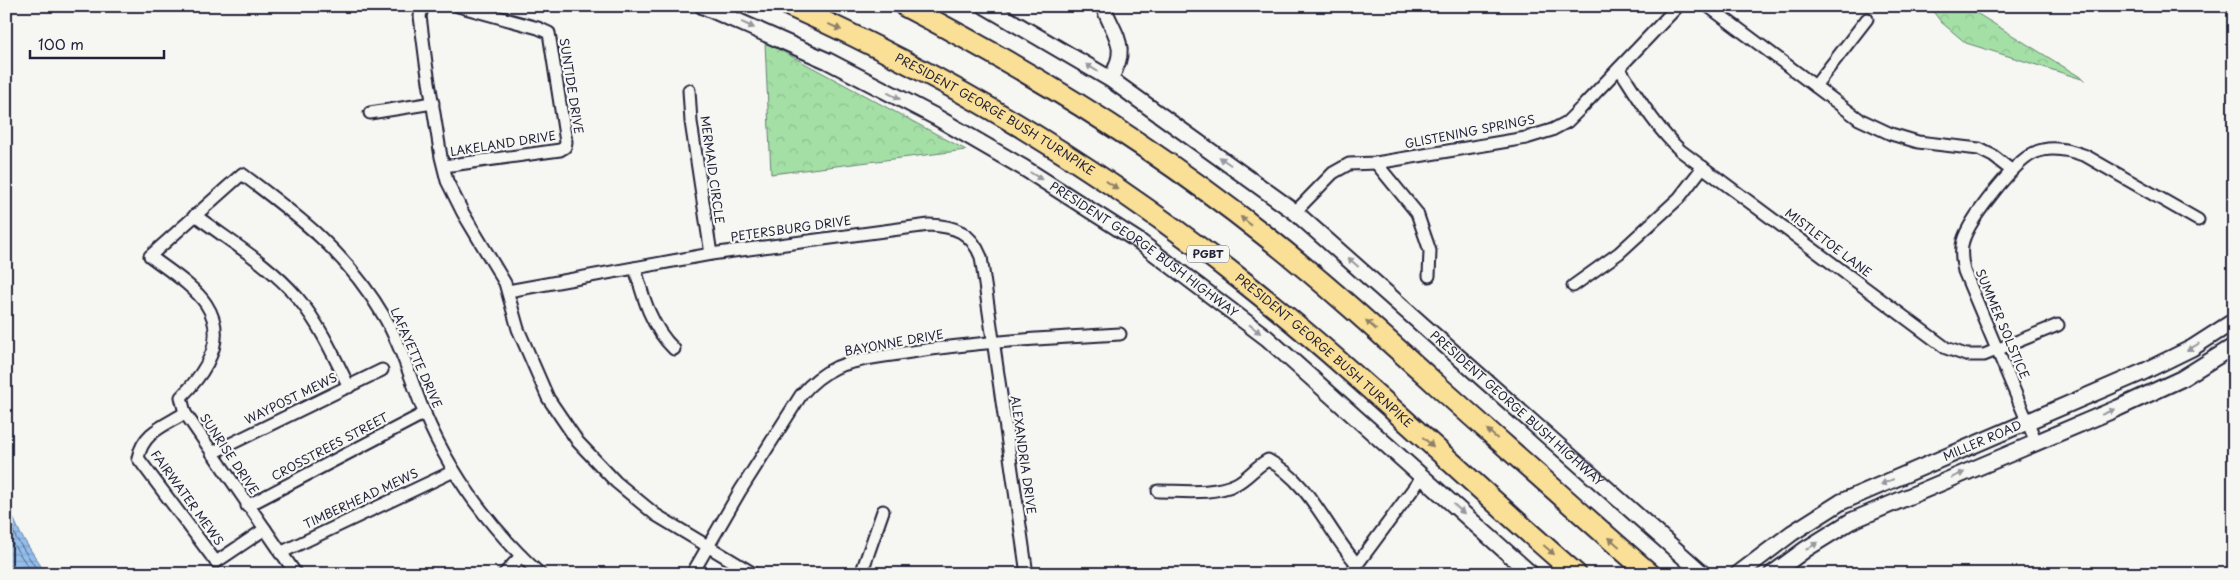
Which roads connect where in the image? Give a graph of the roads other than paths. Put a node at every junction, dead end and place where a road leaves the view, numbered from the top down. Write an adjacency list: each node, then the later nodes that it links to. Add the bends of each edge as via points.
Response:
1 (423, 6): 15 (street, via 421,29)
2 (458, 6): 17 (street, SUNTIDE DRIVE, via 549,33)
3 (703, 6): 46 (main road, PRESIDENT GEORGE BUSH HIGHWAY, one-way to 46, via 828,62 936,118 1024,168 1140,242 1267,338)
4 (790, 6): 65 (highway, PRESIDENT GEORGE BUSH TURNPIKE / PGBT, one-way to 65, via 978,101 1089,169 1169,225 1296,325)
5 (905, 6): 66 (highway, one-way to 5, via 1335,294 1241,217 1156,155 1074,102)
6 (985, 6): 12 (main road, PRESIDENT GEORGE BUSH HIGHWAY, one-way to 6)
7 (1103, 6): 12 (street, via 1121,54)
8 (1678, 6): 11 (street, GLISTENING SPRINGS)
9 (1708, 6): 13 (street)
10 (1867, 18): 13 (street)
11 (1619, 68): 18 (street, GLISTENING SPRINGS, via 1567,122 1552,130 1526,138); 20 (street, MISTLETOE LANE, via 1665,136)
12 (1110, 79): 23 (main road, PRESIDENT GEORGE BUSH HIGHWAY, one-way to 12)
13 (1815, 86): 21 (street, via 1859,119 1891,134 1918,142 1979,149)
14 (690, 90): 26 (street, MERMAID CIRCLE, via 689,106)
15 (433, 103): 16 (street); 19 (street)
16 (370, 114)
17 (565, 147): 19 (street, LAKELAND DRIVE)
18 (1376, 164): 23 (street, GLISTENING SPRINGS, via 1349,164 1333,173); 28 (street, via 1417,213 1430,251)
19 (444, 166): 30 (street, via 453,196)
20 (1703, 167): 29 (street, via 1680,198 1619,253); 37 (street, MISTLETOE LANE, via 1946,348 1966,355 1984,355)
21 (2011, 170): 25 (street, SUMMER SOLSTICE, via 2034,153 2070,150); 37 (street, SUMMER SOLSTICE, via 1968,229 1962,243 1964,271)
22 (242, 174): 24 (street, SUNRISE DRIVE); 41 (street, LAFAYETTE DRIVE, via 303,219 349,266 386,319)
23 (1295, 212): 52 (main road, PRESIDENT GEORGE BUSH HIGHWAY, one-way to 23)
24 (195, 216): 39 (street, via 269,271 298,297); 40 (street, SUNRISE DRIVE, via 150,256 194,292 206,304 212,317 214,346 203,374 181,397)
25 (2198, 220)
26 (711, 254): 27 (street, PETERSBURG DRIVE); 34 (street, PETERSBURG DRIVE, via 944,225 966,234 976,244 981,257)
27 (635, 268): 30 (street, PETERSBURG DRIVE); 36 (street, via 651,317 664,340)
28 (1429, 276)
29 (1573, 286)
30 (508, 291): 51 (street, via 518,329 535,370 548,398 578,442 635,499)
31 (2234, 321): 42 (main road, MILLER ROAD, one-way to 42, via 2192,348 2143,372)
32 (2058, 325): 37 (street, MISTLETOE LANE)
33 (1120, 334): 34 (street, BAYONNE DRIVE)
34 (993, 341): 51 (street, BAYONNE DRIVE, via 847,364 811,383 769,443); 62 (street, ALEXANDRIA DRIVE)
35 (2234, 346): 43 (main road, MILLER ROAD, one-way to 35, via 2181,379)
36 (674, 349)
37 (1999, 350): 42 (street, SUMMER SOLSTICE)
38 (382, 370): 39 (street, WAYPOST MEWS)
39 (349, 387): 44 (street, WAYPOST MEWS)
40 (185, 413): 44 (street, SUNRISE DRIVE); 50 (street, FAIRWATER MEWS, via 146,436 138,458 216,562)
41 (425, 413): 45 (street, LAFAYETTE DRIVE); 48 (street, CROSSTREES STREET)
42 (2028, 421): 43 (street, SUMMER SOLSTICE); 69 (main road, MILLER ROAD, one-way to 69, via 1841,502)
43 (2036, 442): 70 (main road, MILLER ROAD, one-way to 43, via 1851,522)
44 (212, 453): 48 (street, SUNRISE DRIVE)
45 (454, 471): 53 (street, TIMBERHEAD MEWS); 54 (street, LAFAYETTE DRIVE, via 500,534)
46 (1422, 477): 55 (street); 64 (main road, PRESIDENT GEORGE BUSH HIGHWAY, one-way to 64)
47 (1158, 491): 55 (street, via 1224,488 1245,478 1268,460 1307,492)
48 (247, 506): 50 (street, SUNRISE DRIVE)
49 (883, 511): 61 (street)
50 (265, 529): 53 (street, SUNRISE DRIVE)
51 (709, 546): 59 (street, BAYONNE DRIVE); 60 (street)
52 (1677, 552): 67 (main road); 68 (main road, PRESIDENT GEORGE BUSH HIGHWAY)
53 (280, 553): 56 (street, SUNRISE DRIVE)
54 (521, 556): 57 (street); 58 (street, LAFAYETTE DRIVE)
55 (1357, 564): 63 (street)
56 (296, 574)
57 (504, 574)
58 (540, 574)
59 (692, 574)
60 (754, 574)
61 (861, 574)
62 (1026, 574)
63 (1350, 574)
64 (1530, 574)
65 (1576, 574)
66 (1650, 574)
67 (1685, 574)
68 (1703, 574)
69 (1738, 574)
70 (1772, 574)

